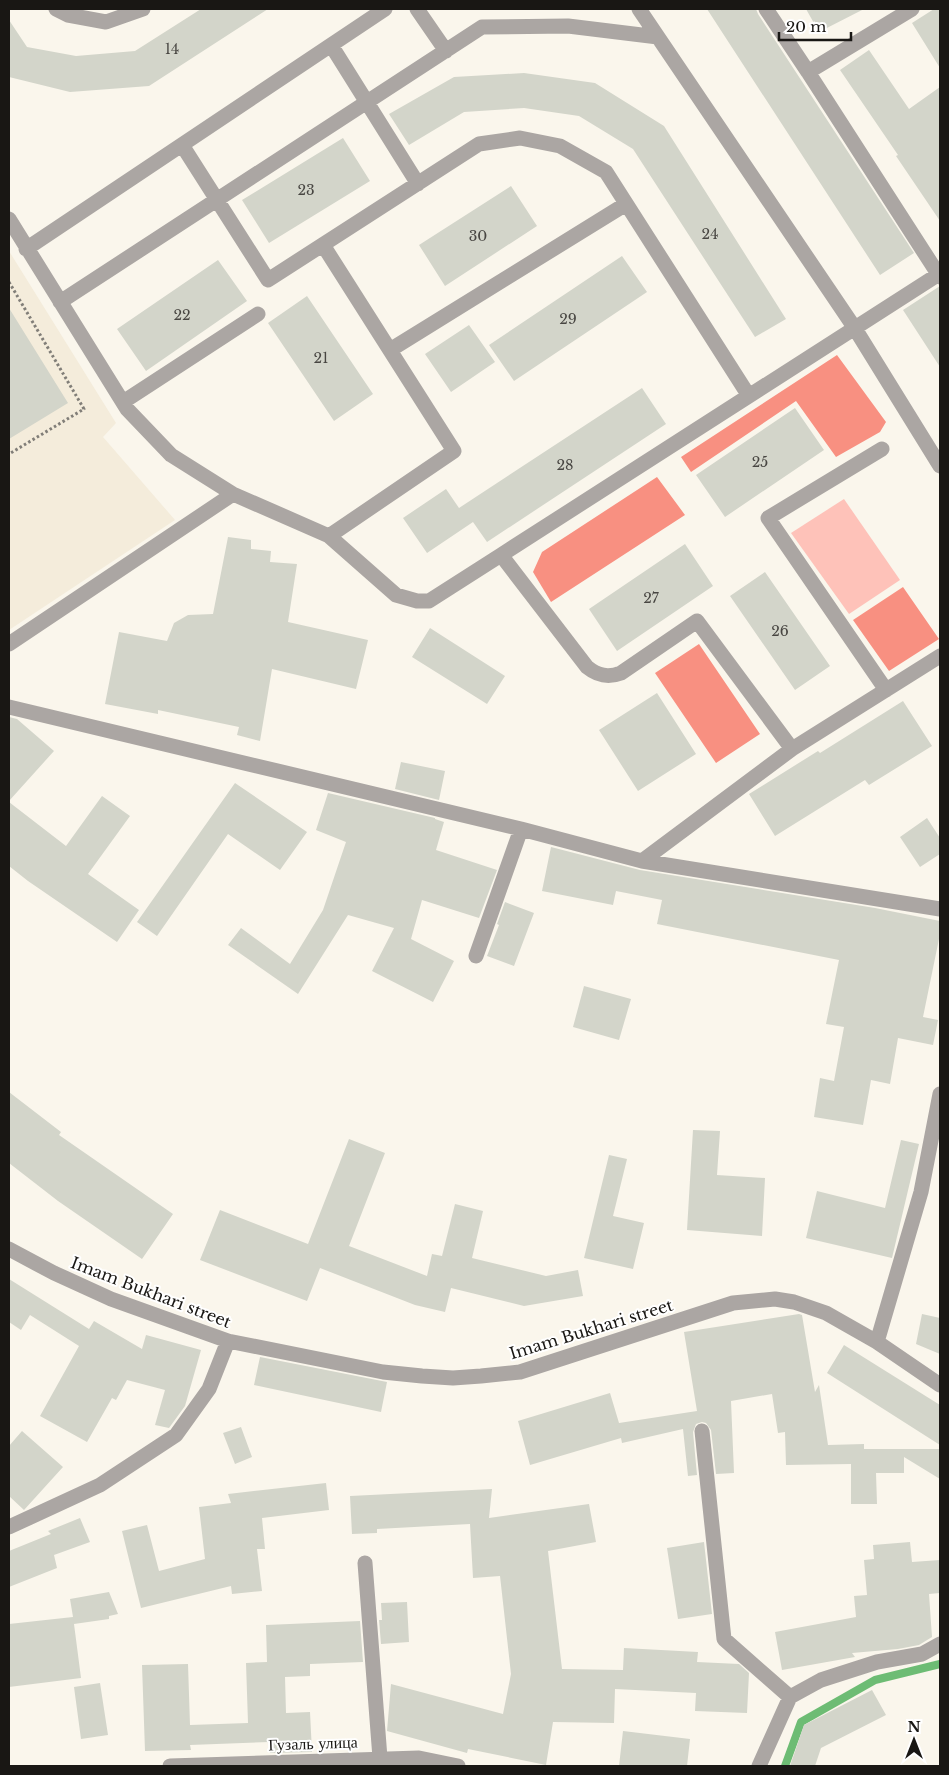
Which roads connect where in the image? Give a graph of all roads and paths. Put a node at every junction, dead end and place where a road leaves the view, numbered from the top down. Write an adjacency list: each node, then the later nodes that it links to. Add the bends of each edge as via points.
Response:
1 (56, 9): 2 (street, via 68,15 106,22)
2 (143, 9)
3 (385, 9): 9 (street)
4 (417, 9): 10 (street)
5 (640, 9): 8 (street)
6 (766, 9): 11 (street)
7 (912, 9): 11 (street)
8 (658, 37): 10 (street, via 568,26 482,27); 22 (street)
9 (331, 44): 12 (street); 13 (street)
10 (446, 50): 20 (street)
11 (808, 72): 18 (street)
12 (182, 145): 16 (street, via 268,280); 17 (street)
13 (418, 184): 14 (street, via 479,144 520,138 560,146 606,172); 16 (street)
14 (626, 204): 23 (street); 24 (street)
15 (9, 219): 17 (street)
16 (323, 245): 23 (street)
17 (26, 249): 20 (street)
18 (939, 276): 22 (street)
19 (9, 282): 27 (path, via 84,409)
20 (60, 302): 25 (street)
21 (258, 314): 25 (street)
22 (854, 327): 24 (street); 28 (street)
23 (390, 350): 30 (street, via 454,451)
24 (750, 396): 31 (street)
25 (123, 402): 29 (street, via 171,455)
26 (882, 449): 34 (street, via 768,518)
27 (9, 454)
28 (940, 466)
29 (233, 494): 30 (street); 32 (street)
30 (329, 536): 31 (street, via 396,595 417,601 429,601 439,596)
31 (501, 555): 36 (street, via 594,673 613,676 622,673 697,621)
32 (9, 644)
33 (940, 656): 34 (street)
34 (886, 690): 36 (street)
35 (9, 706): 37 (street)
36 (792, 749): 38 (street)
37 (521, 829): 38 (street); 40 (street)
38 (642, 860): 39 (street)
39 (940, 909)
40 (476, 956)
41 (940, 1094): 44 (street, via 921,1192)
42 (9, 1249): 43 (street, Imam Bukhari street, via 111,1299)
43 (228, 1341): 44 (street, Imam Bukhari street, via 383,1372 453,1378 495,1375 537,1367 733,1303 776,1299 826,1313); 47 (street, via 209,1389 176,1435 100,1485)
44 (877, 1342): 45 (street, Imam Bukhari street)
45 (940, 1385)
46 (702, 1431): 50 (street, via 724,1639)
47 (9, 1527)
48 (365, 1563): 51 (street)
49 (940, 1644): 50 (street, via 922,1654 878,1662 821,1680)
50 (790, 1696): 54 (street)
51 (380, 1758): 52 (street, Гузаль улица); 53 (street, Гузаль улица, via 419,1758)
52 (170, 1766)
53 (458, 1766)
54 (759, 1766)

